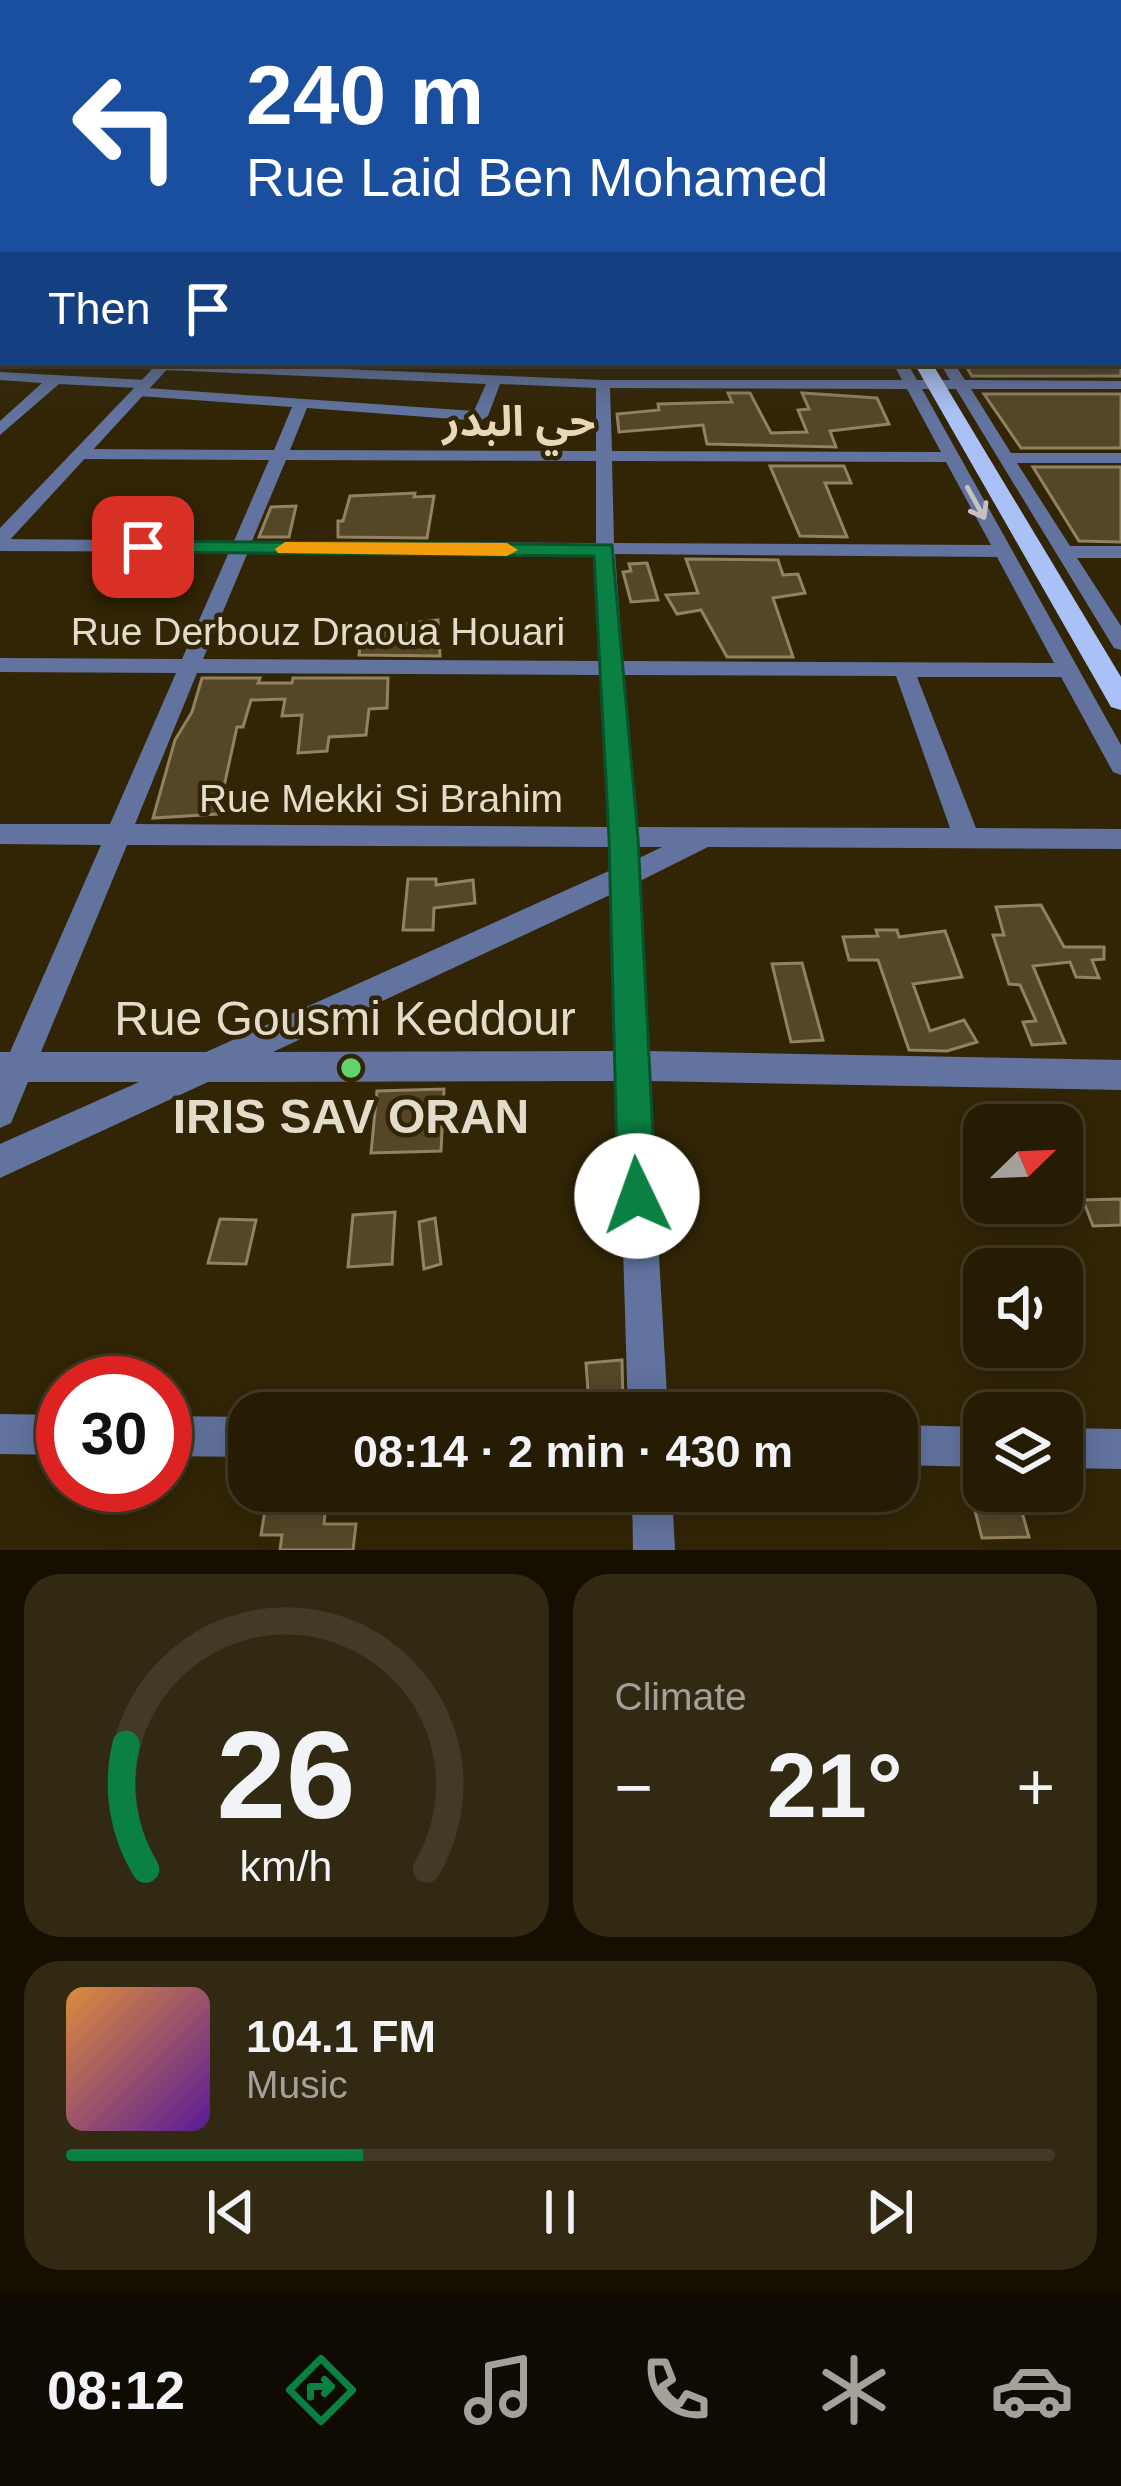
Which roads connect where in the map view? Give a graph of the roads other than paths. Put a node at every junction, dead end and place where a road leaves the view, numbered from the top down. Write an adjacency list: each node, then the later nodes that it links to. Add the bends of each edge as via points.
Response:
1 (163, 366): 10 (street)
2 (185, 366): 7 (street)
3 (631, 366): 8 (street)
4 (935, 375): 8 (street); 9 (street); 16 (street); 17 (street); 31 (main road)
5 (0, 376): 6 (street)
6 (55, 379): 10 (street); 12 (street)
7 (494, 381): 8 (street); 11 (street, via 481,416)
8 (617, 384): 15 (street)
9 (1121, 385)
10 (142, 388): 11 (street); 13 (street)
11 (302, 402): 14 (street)
12 (0, 430)
13 (80, 454): 14 (street); 19 (street)
14 (278, 455): 15 (street); 20 (street)
15 (604, 456): 16 (street); 21 (street)
16 (951, 457): 22 (street, one-way to 22)
17 (1006, 458): 18 (street); 23 (street)
18 (1121, 458)
19 (0, 542): 20 (street)
20 (238, 549): 21 (street); 27 (street)
21 (604, 550): 22 (street); 28 (street)
22 (1003, 551): 30 (street)
23 (1064, 552): 24 (street); 25 (street)
24 (1121, 553)
25 (1121, 643)
26 (0, 665): 27 (street, Rue Derbouz Draoua Houari)
27 (187, 666): 28 (street, Rue Derbouz Draoua Houari); 34 (street)
28 (612, 670): 29 (street, Rue Derbouz Draoua Houari); 35 (street)
29 (904, 670): 30 (street, Rue Derbouz Draoua Houari); 36 (street)
30 (1068, 670): 32 (street)
31 (1121, 700)
32 (1121, 766)
33 (0, 835): 34 (street, Rue Mekki Si Brahim)
34 (115, 835): 35 (street, Rue Mekki Si Brahim); 42 (street)
35 (623, 838): 38 (street, Rue Mekki Si Brahim); 39 (street)
36 (967, 838): 37 (street, Rue Mekki Si Brahim); 38 (street, Rue Mekki Si Brahim)
37 (1121, 839)
38 (704, 840): 39 (street)
39 (623, 874): 40 (street); 41 (street)
40 (219, 1064): 41 (street, Rue Gousmi Keddour); 42 (street, Rue Gousmi Keddour); 45 (street)
41 (631, 1066): 43 (street, Rue Gousmi Keddour); 46 (street)
42 (10, 1067): 44 (street)
43 (1121, 1075)
44 (0, 1112)
45 (0, 1161)
46 (647, 1392)
47 (0, 1435): 48 (street)
48 (36, 1435)
49 (192, 1436): 50 (street)
50 (228, 1437)
51 (918, 1445): 52 (street)
52 (963, 1447)
53 (1083, 1448): 54 (street)
54 (1121, 1449)
55 (653, 1512): 56 (street)
56 (655, 1550)

